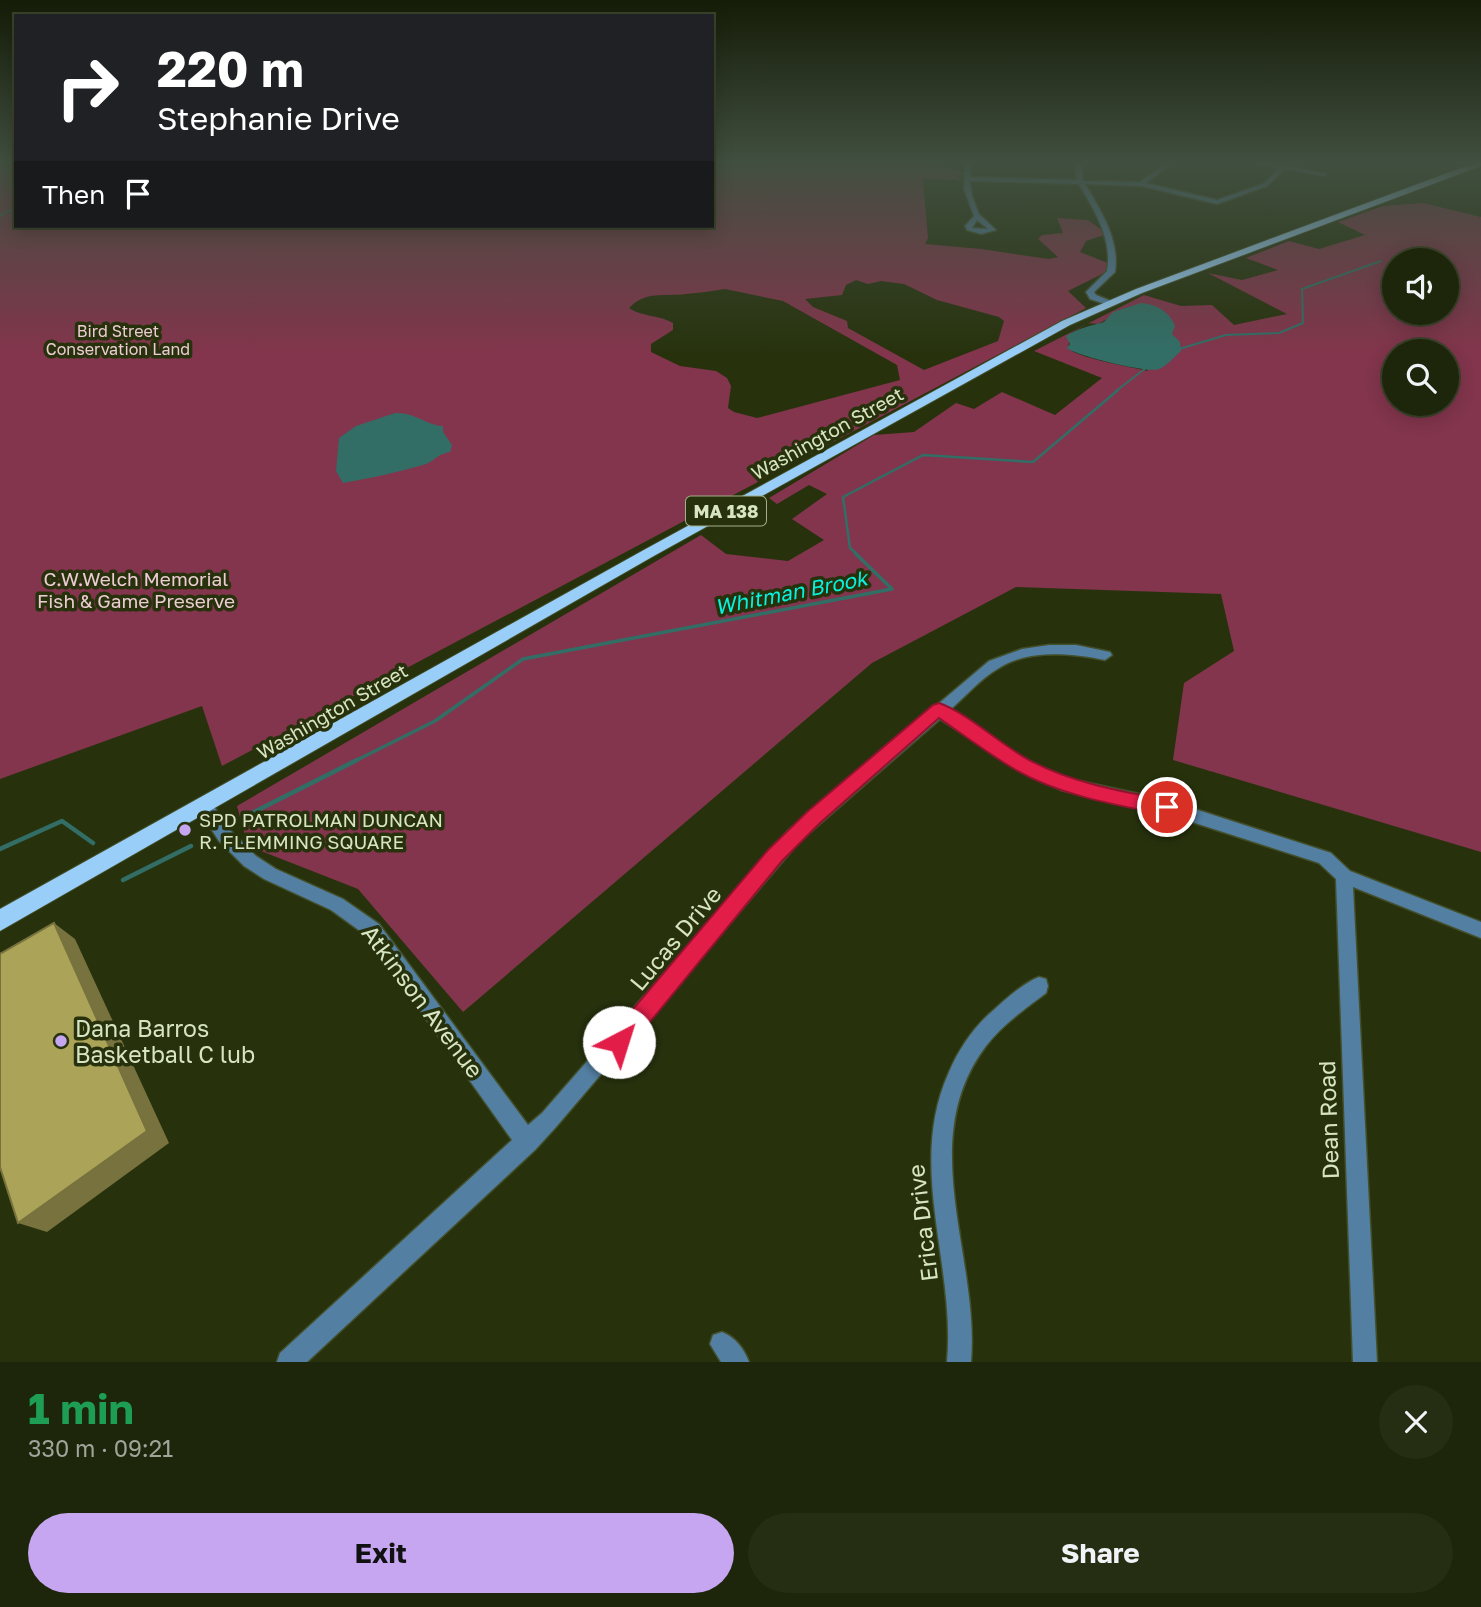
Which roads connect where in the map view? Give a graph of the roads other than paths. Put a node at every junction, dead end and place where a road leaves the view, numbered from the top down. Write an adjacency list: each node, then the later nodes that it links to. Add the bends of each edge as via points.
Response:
1 (1103, 226): 3 (street, via 1112,257 1111,272 1090,292)
2 (1314, 226): 3 (main road, Washington Street / MA 138)
3 (1108, 303): 6 (main road, Washington Street / MA 138, via 659,547)
4 (1105, 655): 5 (street, Lucas Drive, via 1061,648 1010,657 981,674)
5 (939, 710): 7 (street, via 1051,779 1185,812 1300,849 1325,858); 11 (street, Lucas Drive, via 775,856 576,1093)
6 (204, 806): 8 (main road, Washington Street / MA 138); 11 (street, Atkinson Avenue, via 249,862 334,901 373,930)
7 (1344, 876): 9 (street); 14 (street, Dean Road)
8 (0, 921)
9 (1481, 930)
10 (1039, 986): 13 (street, Erica Drive, via 978,1040 962,1065 942,1126 939,1171 960,1312)
11 (527, 1142): 12 (street, Lucas Drive)
12 (289, 1362)
13 (959, 1362)
14 (1365, 1362)

